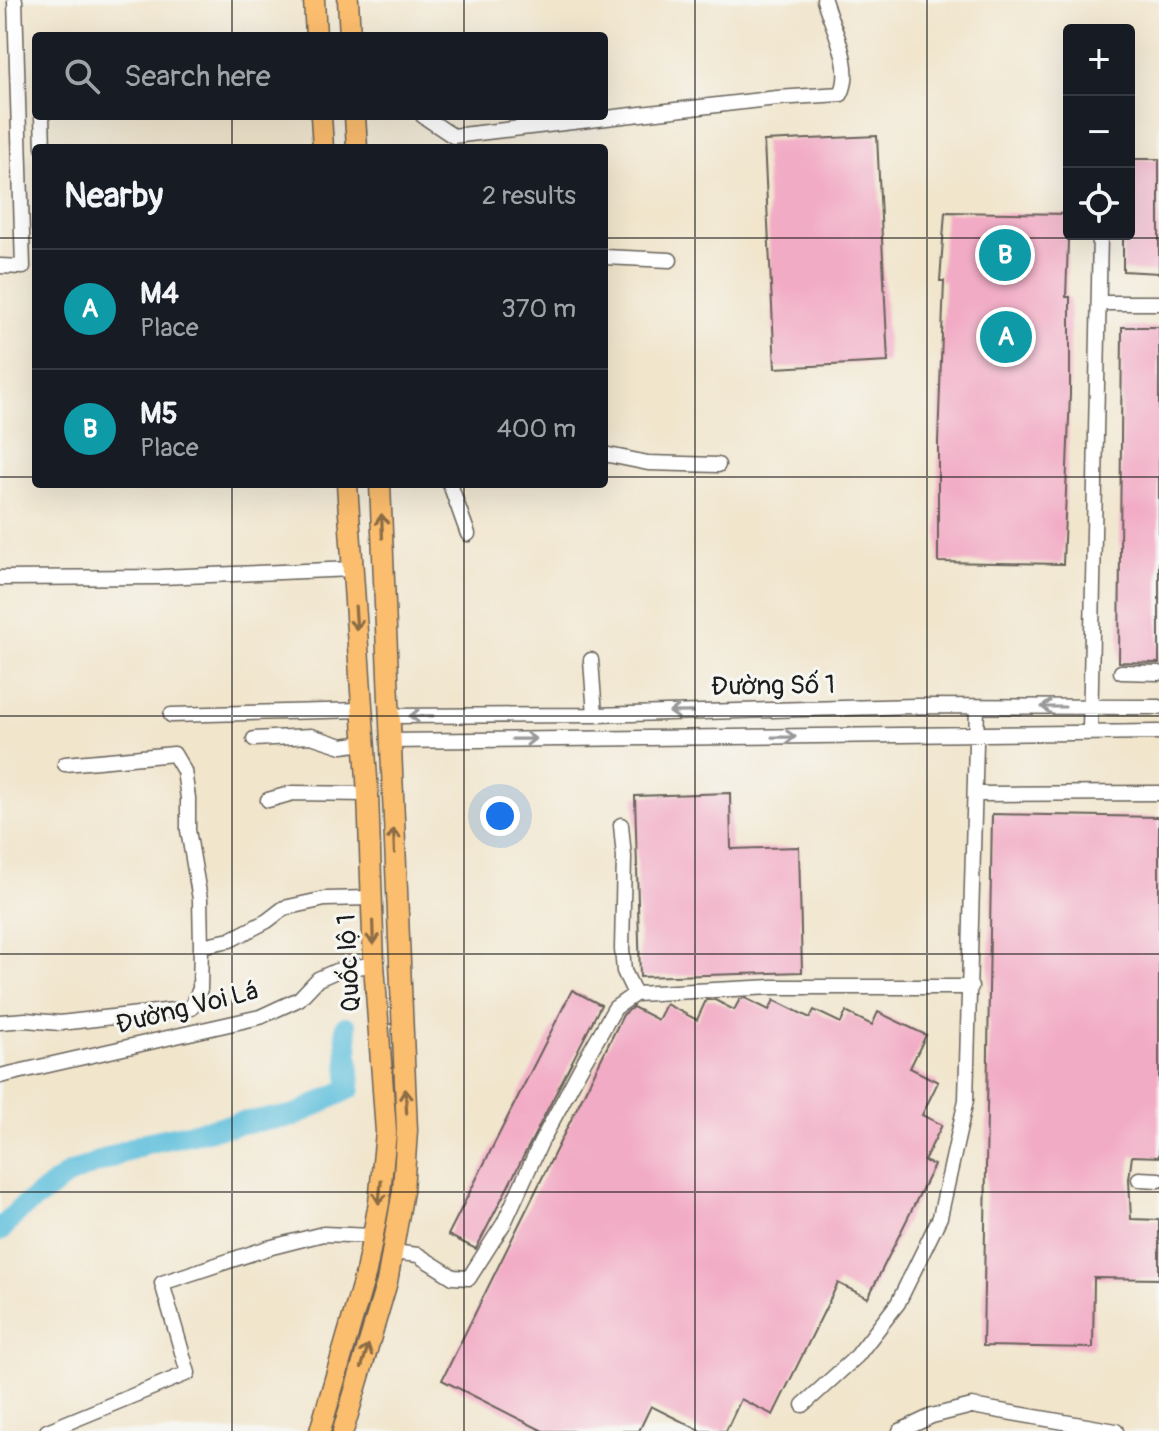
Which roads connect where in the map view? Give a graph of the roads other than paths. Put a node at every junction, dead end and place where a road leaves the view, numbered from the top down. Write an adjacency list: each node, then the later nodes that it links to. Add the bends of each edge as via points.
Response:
1 (15, 0): 19 (street, via 23,267)
2 (314, 0): 5 (highway)
3 (348, 0): 6 (highway)
4 (824, 0): 7 (street, via 845,65 847,83 841,94)
5 (316, 32)
6 (350, 32)
7 (608, 118)
8 (42, 120): 13 (street)
9 (321, 120): 14 (highway)
10 (355, 120): 15 (highway)
11 (429, 120): 12 (street, via 453,136)
12 (589, 120)
13 (43, 144)
14 (323, 144)
15 (357, 144)
16 (1100, 240): 20 (street)
17 (608, 257): 18 (street)
18 (670, 260)
19 (0, 266)
20 (1100, 303): 21 (street); 34 (street)
21 (1159, 303)
22 (608, 455): 23 (street, via 648,463)
23 (718, 465)
24 (347, 488): 28 (highway, Quốc lộ 1)
25 (380, 488): 39 (highway, Quốc lộ 1, one-way to 25)
26 (451, 488): 27 (street)
27 (468, 534)
28 (353, 569): 29 (street); 36 (highway, Quốc lộ 1, one-way to 36)
29 (0, 578)
30 (591, 660): 38 (street)
31 (1121, 672): 32 (street)
32 (1159, 673)
33 (977, 707): 34 (street, Đường Số 1, one-way to 33); 38 (street, Đường Số 1, one-way to 38); 42 (street)
34 (1090, 707): 35 (street, Đường Số 1); 40 (street)
35 (1159, 707)
36 (362, 714): 37 (street); 39 (highway); 45 (highway, Quốc lộ 1)
37 (171, 715)
38 (595, 715): 39 (street, Đường Số 1, one-way to 39)
39 (388, 716): 44 (highway, Quốc lộ 1)
40 (1090, 732): 41 (street, Đường Số 1); 42 (street, Đường Số 1)
41 (1159, 732)
42 (977, 733): 44 (street, Đường Số 1, one-way to 42); 49 (street)
43 (254, 739): 45 (street, via 311,736 342,746)
44 (390, 741): 45 (highway); 62 (highway, Quốc lộ 1, one-way to 44, via 407,1130)
45 (364, 743): 48 (highway, Quốc lộ 1)
46 (65, 764): 53 (street, via 174,754 184,771 188,798)
47 (1159, 793): 49 (street)
48 (368, 794): 50 (street, via 293,793); 52 (highway, Quốc lộ 1)
49 (976, 794): 55 (street)
50 (268, 800)
51 (621, 825): 56 (street, via 622,949 624,971)
52 (371, 898): 53 (street, via 325,899 284,908 230,940); 54 (highway, Quốc lộ 1, one-way to 54)
53 (201, 946): 57 (street, via 200,989 191,1008 60,1023)
54 (374, 964): 58 (street, Đường Voi Lá, via 318,979 299,999 260,1017); 61 (highway, Quốc lộ 1, one-way to 61, via 386,1132)
55 (971, 987): 56 (street, via 773,987); 63 (street, via 966,1100 940,1217 898,1303 857,1356)
56 (635, 994): 62 (street, via 615,1008 541,1142 504,1223 469,1278 453,1277 418,1255)
57 (0, 1022)
58 (0, 1076)
59 (1139, 1179): 60 (street)
60 (1159, 1180)
61 (373, 1236): 64 (street, via 323,1234 162,1283 188,1373); 65 (highway, Quốc lộ 1)
62 (392, 1252): 66 (highway, Quốc lộ 1, one-way to 62)
63 (803, 1405)
64 (47, 1431)
65 (320, 1431)
66 (343, 1431)
67 (900, 1431): 68 (street, via 972,1406)
68 (1116, 1431)

